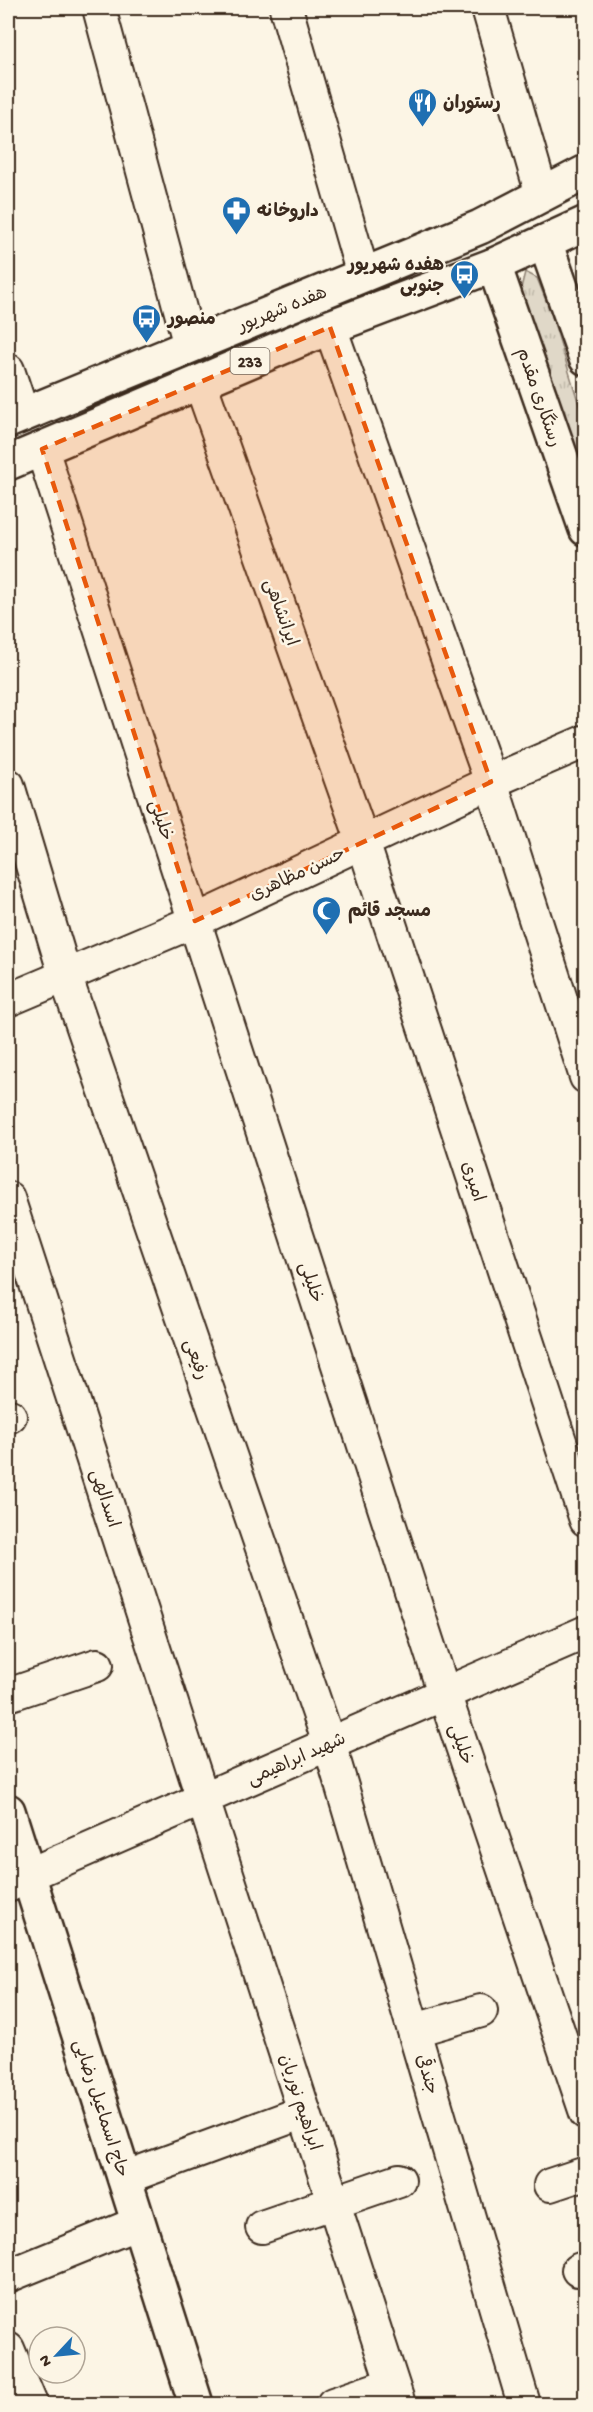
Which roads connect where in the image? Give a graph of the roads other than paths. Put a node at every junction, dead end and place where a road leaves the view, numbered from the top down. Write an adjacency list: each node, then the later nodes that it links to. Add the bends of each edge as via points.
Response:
1 (99, 8): 12 (street)
2 (286, 8): 10 (street)
3 (488, 8): 5 (street)
4 (585, 172): 5 (main road, هفده شهریور / 233)
5 (537, 197): 7 (main road, هفده شهریور / 233); 8 (main road)
6 (585, 223): 8 (main road, هفده شهریور / 233)
7 (480, 227): 9 (main road, رستگاری مقدم); 10 (main road, هفده شهریور / 233)
8 (545, 242): 9 (main road, هفده شهریور / 233); 13 (main road)
9 (494, 265): 11 (main road, هفده شهریور / 233); 19 (main road, رستگاری مقدم)
10 (363, 275): 12 (main road, هفده شهریور / 233)
11 (330, 327): 15 (main road, هفده شهریور / 233); 21 (street)
12 (190, 346): 16 (main road, هفده شهریور / 233)
13 (585, 358)
14 (8, 370): 16 (street)
15 (200, 382): 17 (main road, هفده شهریور / 233); 23 (street, ایرانشاهی)
16 (15, 418)
17 (42, 449): 18 (main road, هفده شهریور / 233); 24 (street, خلیلی)
18 (8, 463)
19 (585, 529)
20 (585, 741): 21 (street, حسن مظاهری)
21 (491, 783): 23 (street, حسن مظاهری); 27 (street)
22 (8, 785): 25 (street, رفیعی)
23 (363, 842): 24 (street, حسن مظاهری); 29 (street, امیری)
24 (195, 921): 25 (street, حسن مظاهری); 32 (street, خلیلی)
25 (65, 975): 26 (street, حسن مظاهری); 34 (street, رفیعی)
26 (8, 1000)
27 (585, 1077)
28 (8, 1198): 35 (street, اسدالهی)
29 (585, 1520)
30 (585, 1632): 32 (street, شهید ابراهیمی)
31 (97, 1665): 33 (street)
32 (444, 1693): 34 (street, شهید ابراهیمی); 41 (street, خلیلی)
33 (8, 1695)
34 (329, 1743): 35 (street, شهید ابراهیمی); 39 (street, جندقی)
35 (204, 1798): 37 (street, شهید ابراهیمی); 40 (street, ابراهیم نوریان)
36 (8, 1811): 37 (main road, حاج اسماعیل رضایی)
37 (18, 1881): 43 (main road, حاج اسماعیل رضایی)
38 (481, 2011): 39 (street)
39 (415, 2030): 55 (street, جندقی)
40 (304, 2112): 43 (street); 46 (street, ابراهیم نوریان)
41 (585, 2113)
42 (585, 2173): 45 (street)
43 (124, 2178): 47 (main road, حاج اسماعیل رضایی)
44 (399, 2180): 46 (street)
45 (550, 2185)
46 (333, 2201): 48 (street); 51 (street, ابراهیم نوریان)
47 (138, 2223): 49 (street); 53 (main road, حاج اسماعیل رضایی)
48 (262, 2227)
49 (8, 2276)
50 (8, 2349): 52 (street)
51 (396, 2395): 54 (street)
52 (31, 2404)
53 (196, 2404)
54 (333, 2404)
55 (524, 2404)

